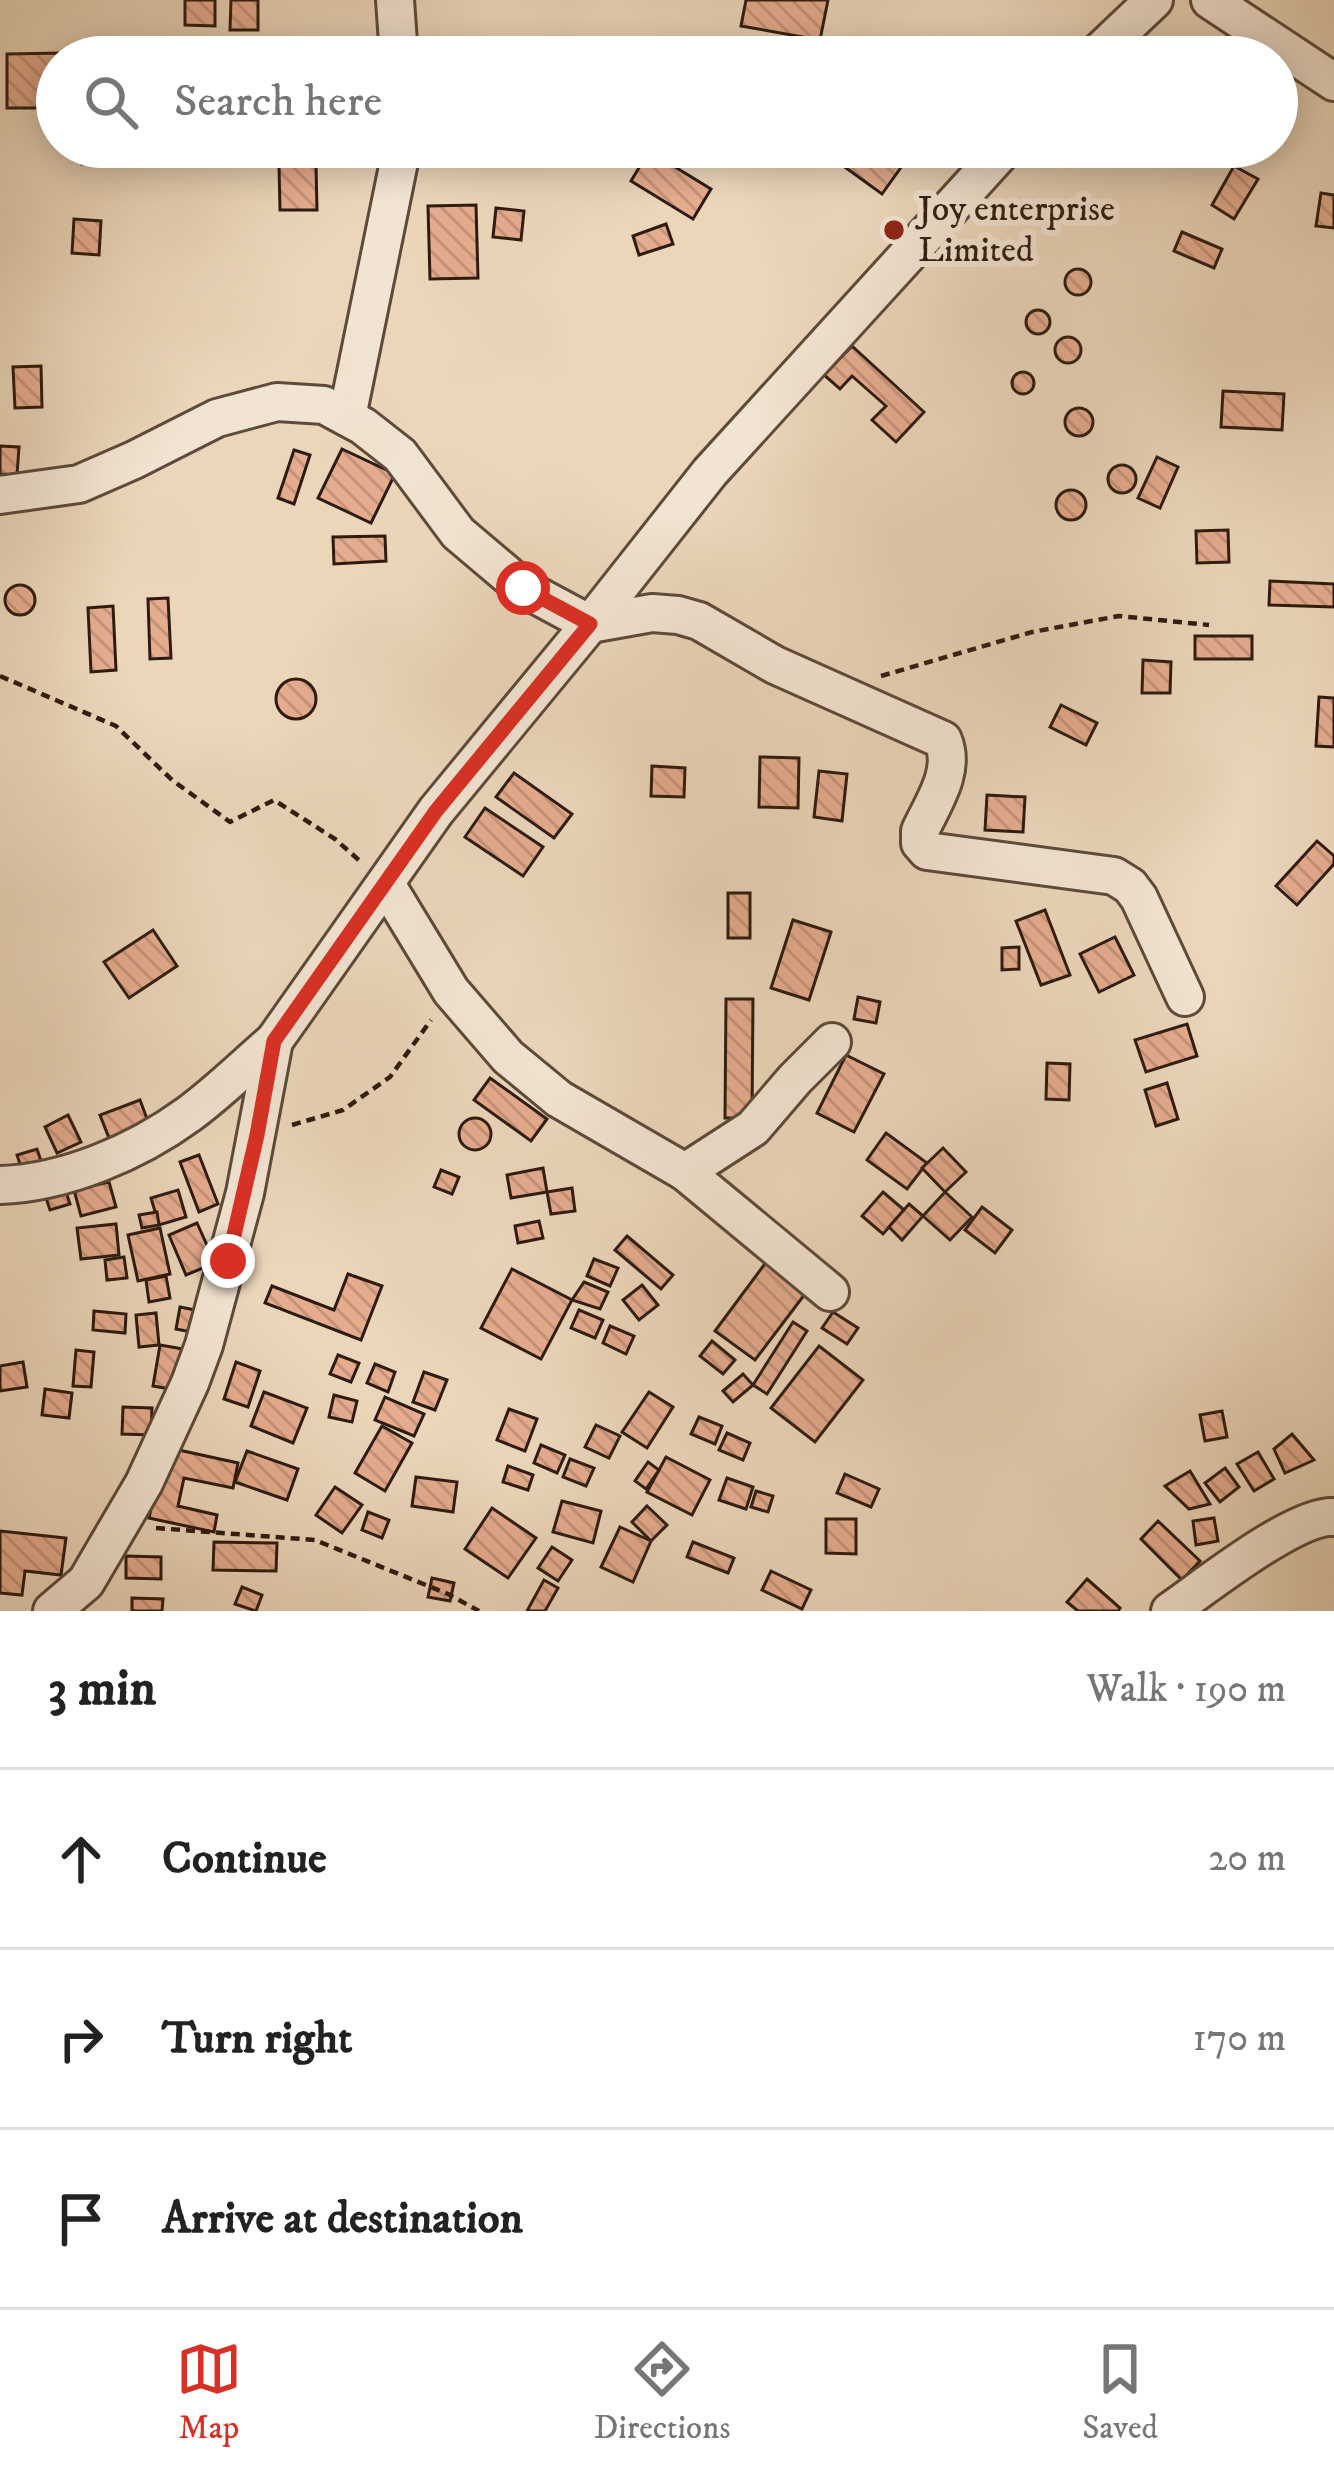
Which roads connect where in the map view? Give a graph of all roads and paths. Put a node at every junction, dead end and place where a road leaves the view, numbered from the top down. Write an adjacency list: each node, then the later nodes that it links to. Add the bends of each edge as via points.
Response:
1 (395, 0): 4 (street)
2 (1154, 0): 5 (street)
3 (1210, 0): 6 (street)
4 (398, 36)
5 (1116, 36)
6 (1264, 36)
7 (1298, 58): 8 (street)
8 (1334, 82)
9 (398, 168): 11 (street)
10 (987, 168): 13 (street, via 710,472)
11 (347, 417): 12 (street, via 324,405 278,402 217,418 79,484); 13 (street, via 400,455 458,533 523,588)
12 (0, 495)
13 (590, 624): 16 (street, via 678,615); 17 (street)
14 (1209, 625): 16 (path, via 1119,616 1032,632)
15 (0, 676): 17 (path, via 116,726 230,822 274,800)
16 (829, 690): 19 (street, via 944,740 948,768 920,832 927,851 1114,876 1139,898)
17 (386, 884): 18 (street); 20 (street)
18 (452, 991): 22 (path, via 390,1077 343,1110); 23 (street, via 508,1057 559,1099)
19 (1184, 997)
20 (274, 1041): 22 (street); 24 (street, via 148,1141 57,1176)
21 (832, 1042): 23 (street, via 753,1127)
22 (257, 1135): 27 (street, via 204,1345)
23 (685, 1172): 25 (street)
24 (0, 1186)
25 (830, 1292)
26 (1334, 1517): 30 (street, via 1288,1531)
27 (120, 1525): 28 (street, via 86,1582); 29 (path, via 315,1540)
28 (55, 1611)
29 (479, 1611)
30 (1170, 1611)

